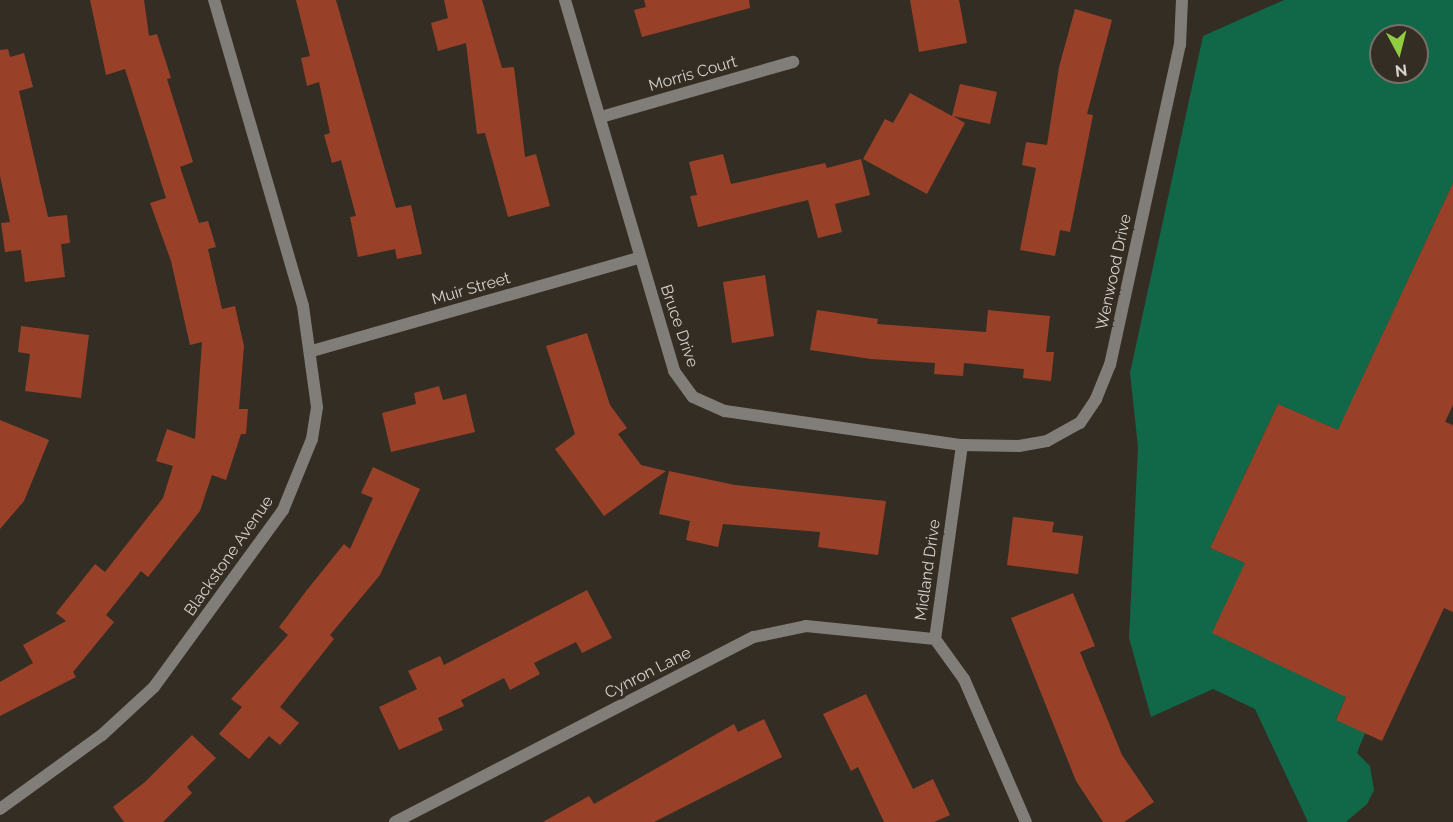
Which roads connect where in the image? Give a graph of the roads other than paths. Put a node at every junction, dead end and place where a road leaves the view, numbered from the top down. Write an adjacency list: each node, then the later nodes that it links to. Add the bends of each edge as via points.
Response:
1 (214, 0): 7 (street, Blackstone Avenue, via 303,306)
2 (565, 0): 5 (street, Bruce Drive)
3 (1182, 0): 8 (street, Wenwood Drive, via 1180,45 1110,365 1096,399 1080,423 1047,441 1019,446)
4 (794, 62): 5 (street, Morris Court)
5 (601, 117): 6 (street, Bruce Drive)
6 (639, 258): 7 (street, Muir Street); 8 (street, Bruce Drive, via 674,371 693,397 725,411)
7 (312, 351): 10 (street, Blackstone Avenue, via 317,407 312,439 294,490 268,532 154,687 102,735)
8 (962, 445): 9 (street, Midland Drive)
9 (935, 639): 11 (street, Cynron Lane, via 807,626 754,637); 12 (street, Midland Drive, via 964,680)
10 (0, 809)
11 (395, 822)
12 (1026, 822)

